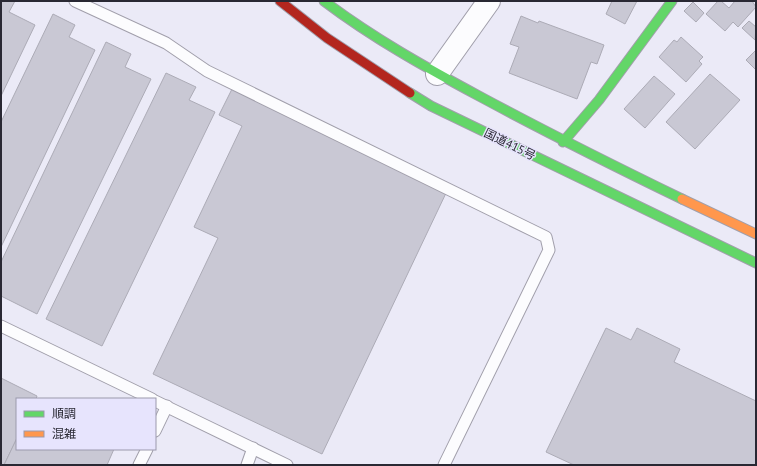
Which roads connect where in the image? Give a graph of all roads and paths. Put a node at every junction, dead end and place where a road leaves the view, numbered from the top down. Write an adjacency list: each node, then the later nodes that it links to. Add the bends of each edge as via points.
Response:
1 (75, 1): 20 (lane, via 166,43 207,71 546,238 549,250)
2 (280, 1): 9 (main road, 国道415号, via 327,38 431,106)
3 (324, 1): 6 (main road, via 343,16)
4 (489, 1): 6 (street)
5 (672, 1): 7 (main road, via 599,100)
6 (437, 74): 7 (main road)
7 (564, 142): 8 (main road)
8 (756, 234)
9 (756, 262)
10 (1, 326): 11 (lane)
11 (150, 398)
12 (156, 401): 13 (lane)
13 (167, 406): 14 (lane); 15 (lane)
14 (156, 429)
15 (253, 448): 18 (lane); 19 (lane)
16 (146, 450): 17 (lane)
17 (139, 465)
18 (247, 465)
19 (287, 465)
20 (444, 465)

